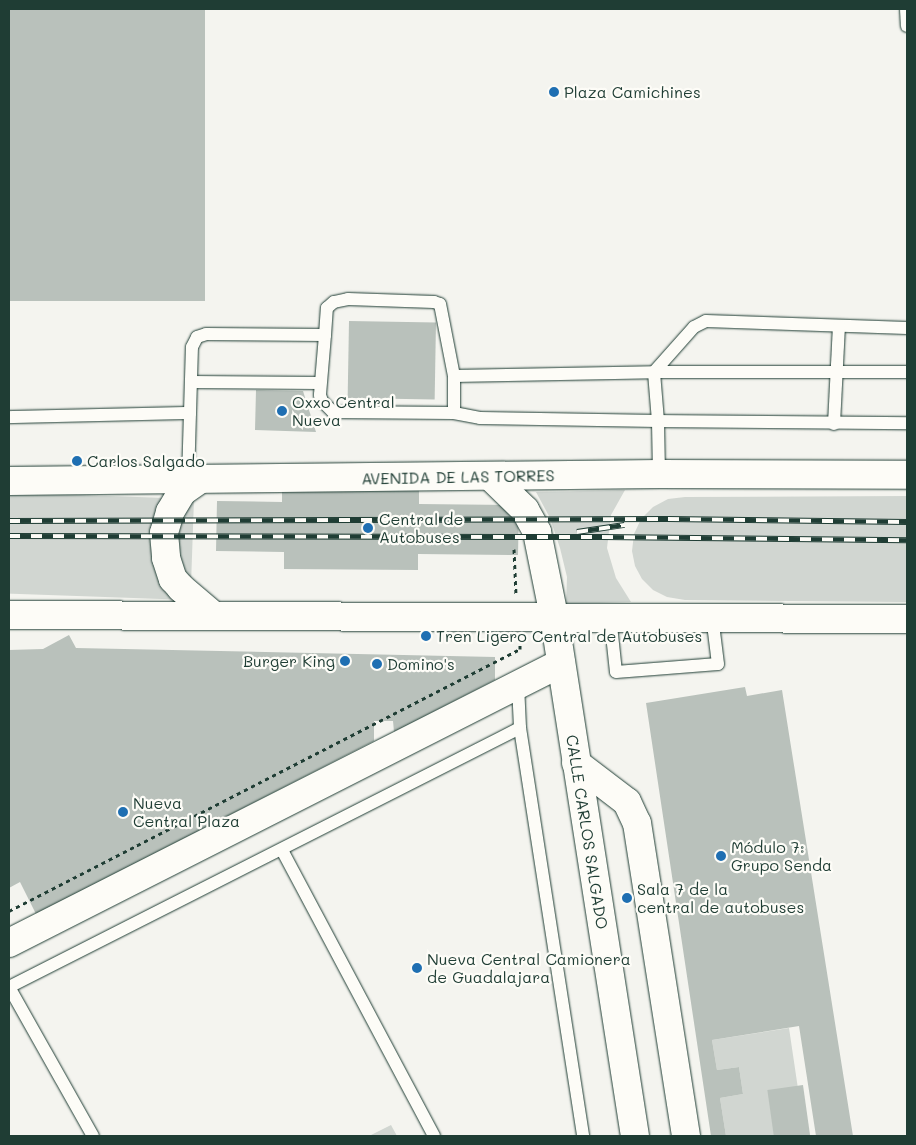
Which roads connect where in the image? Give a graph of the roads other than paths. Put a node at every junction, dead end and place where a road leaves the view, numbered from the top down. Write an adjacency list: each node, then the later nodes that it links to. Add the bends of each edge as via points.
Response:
1 (906, 9): 2 (lane)
2 (907, 26)
3 (839, 326): 4 (lane); 6 (lane, via 701,322); 7 (lane)
4 (907, 328)
5 (326, 335): 9 (lane, via 327,308 334,302 437,303 442,311); 10 (lane, via 201,336 193,342); 11 (lane)
6 (654, 372): 7 (lane); 9 (lane); 15 (lane)
7 (836, 372): 8 (lane); 17 (lane)
8 (907, 372)
9 (454, 376): 13 (lane)
10 (191, 382): 11 (lane); 12 (lane)
11 (320, 383): 13 (lane, via 322,401 333,412)
12 (190, 413): 14 (lane); 21 (lane)
13 (454, 413): 15 (lane, via 480,418)
14 (9, 417)
15 (658, 421): 17 (lane); 18 (lane)
16 (907, 423): 17 (lane)
17 (834, 424)
18 (659, 474): 19 (street, AVENIDA DE LAS TORRES); 20 (street, AVENIDA DE LAS TORRES)
19 (907, 475)
20 (490, 476): 21 (street, AVENIDA DE LAS TORRES); 25 (street, CALLE CARLOS SALGADO, via 525,510 537,532)
21 (194, 480): 22 (street, AVENIDA DE LAS TORRES); 24 (street, via 170,512 164,533 166,558 177,583)
22 (9, 481)
23 (9, 614): 24 (street)
24 (213, 615): 25 (street)
25 (554, 616): 26 (street); 29 (street, CALLE CARLOS SALGADO)
26 (610, 616): 27 (street); 27 (lane, via 616,672 718,664)
27 (712, 616): 28 (street)
28 (907, 619)
29 (561, 663): 30 (street); 32 (street, CALLE CARLOS SALGADO)
30 (518, 685): 31 (lane); 34 (street)
31 (520, 728): 33 (lane); 38 (lane)
32 (576, 763): 39 (street, CALLE CARLOS SALGADO); 40 (street, via 626,802 637,823)
33 (282, 850): 35 (lane); 37 (lane)
34 (9, 943)
35 (9, 987): 36 (lane)
36 (93, 1136)
37 (434, 1136)
38 (583, 1136)
39 (635, 1136)
40 (686, 1136)

